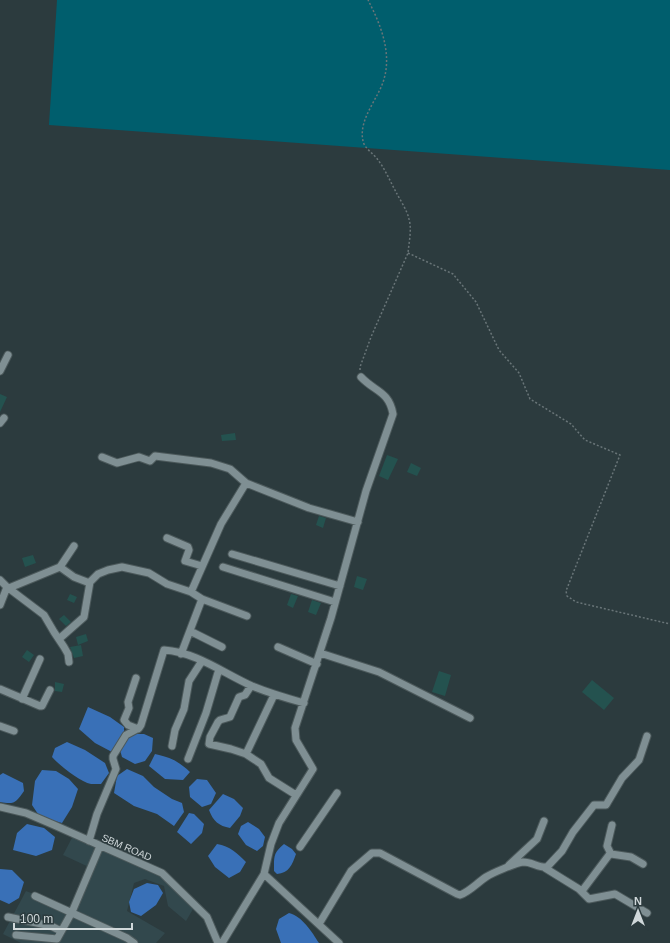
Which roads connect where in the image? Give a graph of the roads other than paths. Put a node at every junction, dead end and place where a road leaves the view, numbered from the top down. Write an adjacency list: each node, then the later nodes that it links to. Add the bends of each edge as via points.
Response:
1 (8, 355): 2 (street)
2 (0, 371)
3 (361, 377): 6 (street, via 383,394 391,404 393,414)
4 (102, 458): 5 (street, via 117,463 139,457 150,461 155,456 164,456 211,463 230,469)
5 (246, 483): 6 (street, via 309,508); 10 (street, via 221,524)
6 (358, 522): 15 (street)
7 (167, 538): 10 (street, via 188,547 185,561)
8 (74, 546): 12 (street)
9 (232, 554): 15 (street)
10 (202, 566): 17 (street)
11 (223, 566): 19 (street)
12 (60, 567): 14 (street, via 74,577); 16 (street)
13 (0, 580): 16 (street)
14 (90, 582): 17 (street, via 98,574 122,567 149,573 166,584); 23 (street, via 84,617)
15 (340, 586): 19 (street)
16 (8, 588): 20 (street); 23 (street, via 44,615)
17 (190, 592): 18 (street)
18 (202, 599): 21 (street); 22 (street)
19 (336, 602): 26 (street)
20 (0, 605)
21 (248, 616)
22 (190, 631): 24 (street); 27 (street)
23 (59, 639): 30 (street, via 68,654)
24 (222, 646)
25 (278, 647): 31 (street)
26 (320, 653): 31 (street); 40 (street, via 379,672)
27 (181, 654): 29 (street); 42 (street, via 165,650 163,652)
28 (40, 659): 38 (street)
29 (202, 661): 32 (street); 45 (street, via 189,681 184,709 175,730)
30 (69, 662)
31 (317, 664): 39 (street)
32 (219, 669): 34 (street); 47 (street)
33 (136, 678): 42 (street, via 124,720 128,725)
34 (251, 686): 37 (street); 46 (street, via 245,695 239,697 230,717 218,722 208,742 209,745)
35 (0, 689): 38 (street)
36 (50, 690): 38 (street, via 42,706)
37 (274, 695): 39 (street); 46 (street)
38 (22, 699)
39 (304, 703): 49 (street, via 296,728 296,740 313,769)
40 (470, 718)
41 (0, 726): 43 (street)
42 (138, 729): 53 (street, via 126,735 113,756 116,769)
43 (14, 731)
44 (647, 736): 58 (street, via 639,760 622,778 606,805 594,805 562,851)
45 (172, 746)
46 (246, 754): 49 (street, via 261,764 269,778)
47 (188, 760)
48 (337, 793): 55 (street)
49 (296, 795): 60 (street, via 276,830)
50 (0, 807): 53 (street, SBM ROAD, via 26,813)
51 (544, 821): 59 (street, via 537,839)
52 (612, 824): 56 (street, via 608,846)
53 (89, 841): 54 (street, SBM ROAD)
54 (100, 846): 63 (street); 71 (street, SBM ROAD, via 162,873 206,918)
55 (300, 846)
56 (611, 854): 57 (street, via 631,857); 61 (street)
57 (642, 864)
58 (545, 868): 59 (street, via 524,862); 61 (street)
59 (505, 869): 66 (street, via 486,877 460,895 380,853 372,852 345,879)
60 (264, 874): 66 (street); 72 (street)
61 (582, 891): 64 (street, via 591,899 618,895)
62 (35, 896): 63 (street)
63 (72, 912): 67 (street); 70 (street)
64 (647, 913)
65 (8, 917): 67 (street, via 51,926)
66 (319, 924): 73 (street)
67 (61, 931): 69 (street)
68 (16, 935): 69 (street)
69 (57, 941)
70 (134, 943)
71 (218, 943)
72 (222, 943)
73 (339, 943)

